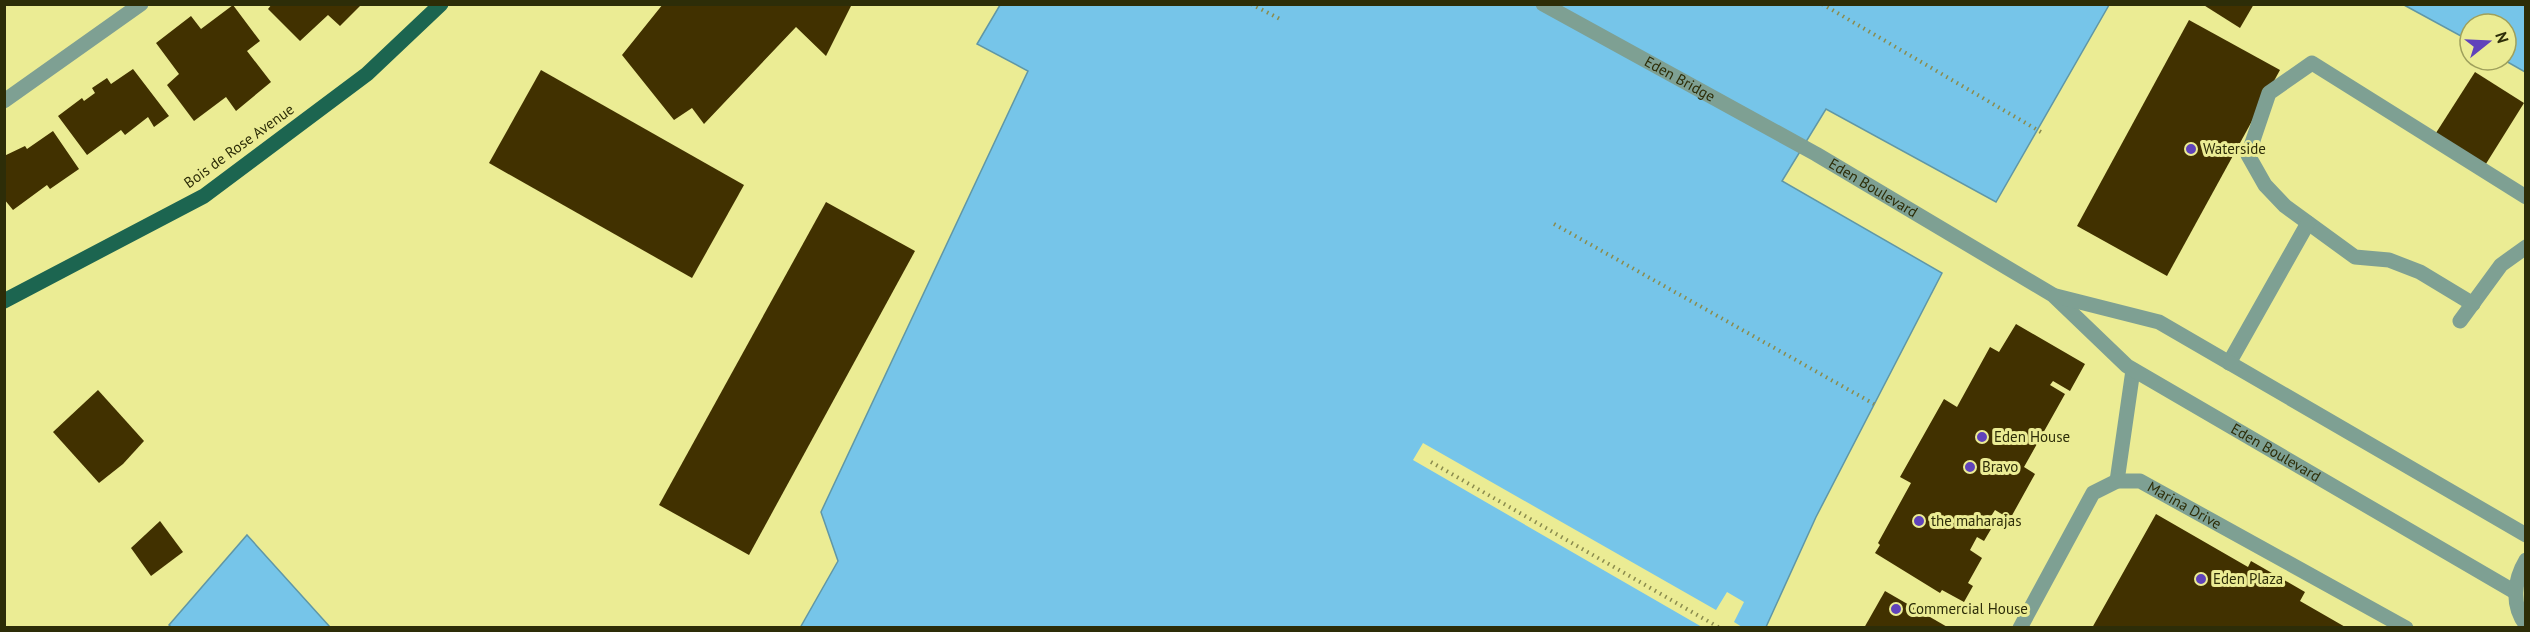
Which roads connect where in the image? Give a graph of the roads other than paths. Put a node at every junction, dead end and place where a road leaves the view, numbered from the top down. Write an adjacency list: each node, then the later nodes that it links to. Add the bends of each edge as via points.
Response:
1 (141, 4): 4 (street)
2 (441, 4): 10 (main road, Bois de Rose Avenue, via 367,74 204,196)
3 (1543, 4): 5 (street, Eden Bridge)
4 (4, 101)
5 (1816, 154): 9 (street, Eden Boulevard)
6 (2526, 197): 7 (street, via 2312,63 2269,93 2248,155 2265,185 2284,206)
7 (2308, 223): 11 (street, via 2355,256 2389,260 2420,272); 13 (street)
8 (2526, 247): 11 (street, via 2501,265)
9 (2053, 295): 13 (street, Eden Boulevard, via 2159,322); 14 (street, Eden Boulevard)
10 (4, 301)
11 (2473, 304): 12 (street)
12 (2460, 321)
13 (2229, 363): 16 (street, Eden Boulevard)
14 (2133, 370): 15 (street); 18 (street, Eden Boulevard)
15 (2117, 481): 20 (street, via 2093,494); 21 (street, Marina Drive, via 2140,481)
16 (2526, 535)
17 (2526, 560): 18 (street, via 2518,573)
18 (2515, 592): 19 (street, via 2520,617)
19 (2526, 625)
20 (2020, 627)
21 (2406, 627)

